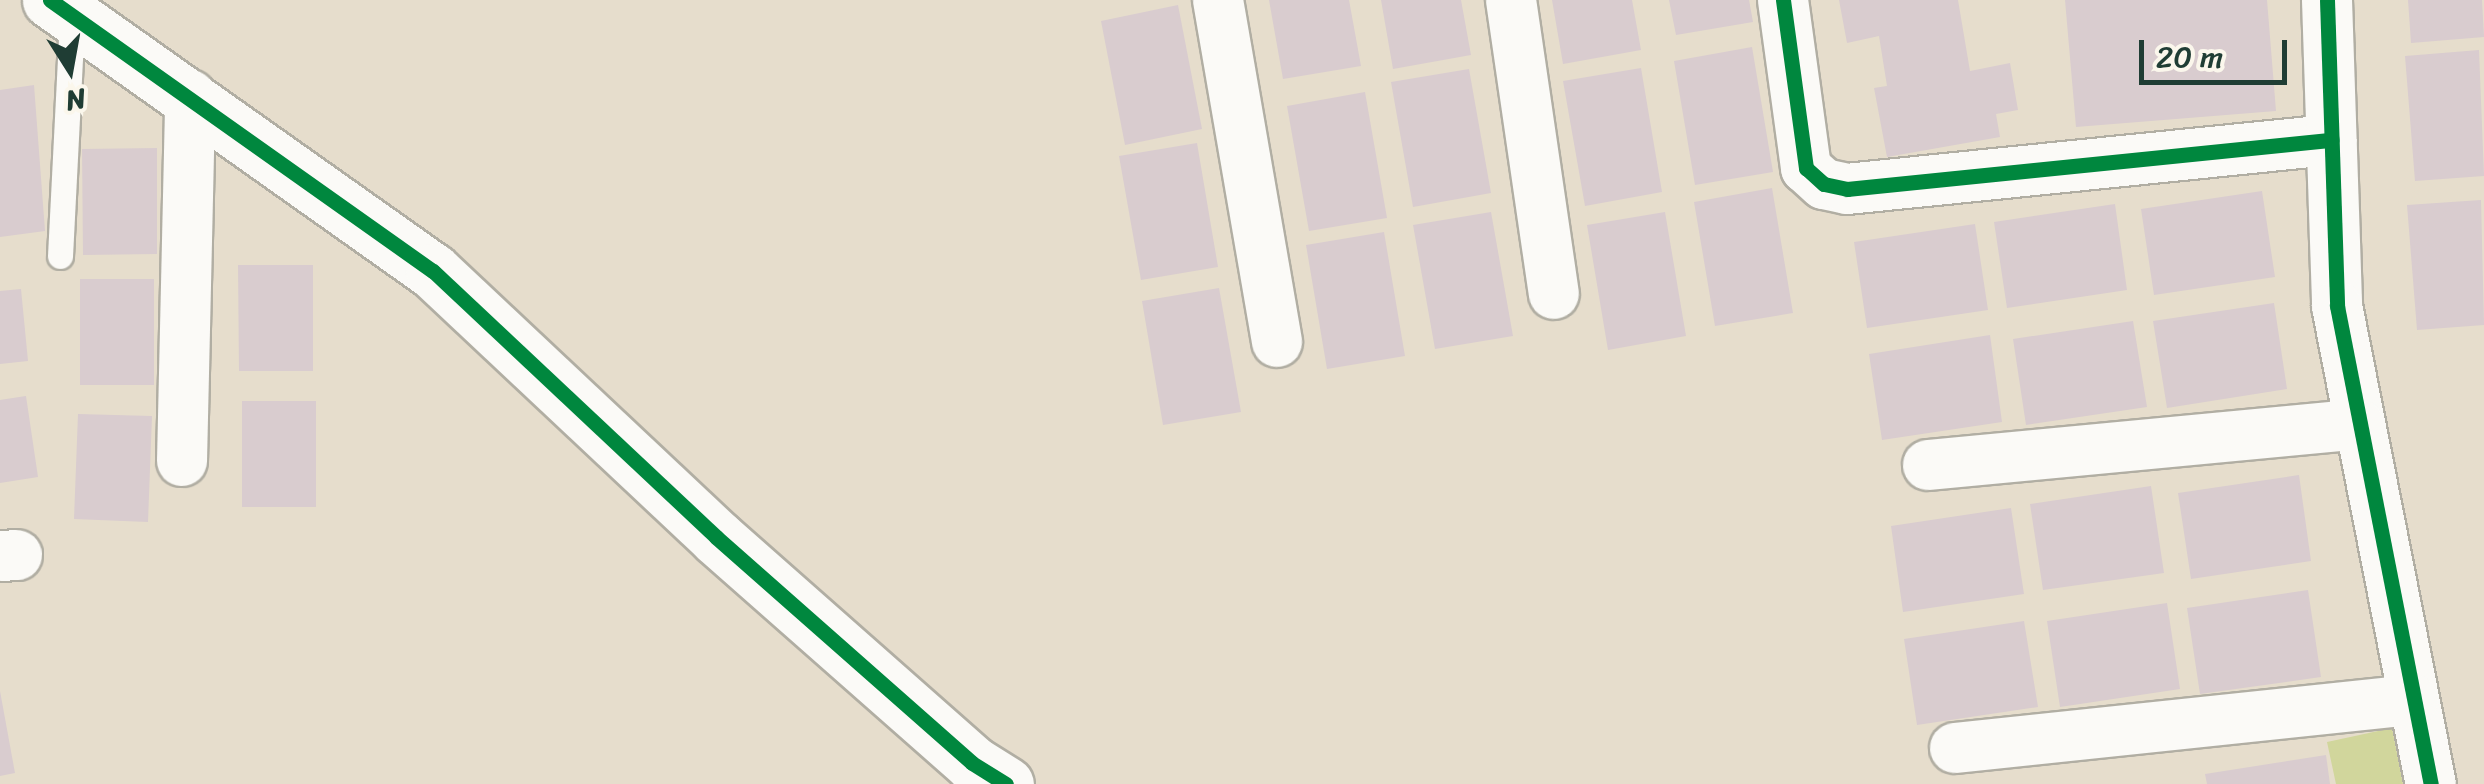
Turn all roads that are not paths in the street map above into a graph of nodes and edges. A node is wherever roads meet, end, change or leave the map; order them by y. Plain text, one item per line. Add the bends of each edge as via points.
1 (1218, 0) edge
2 (1511, 0) edge
3 (1783, 0) edge
4 (2327, 0) edge
5 (61, 8) edge
6 (190, 95) junction
7 (2332, 140) junction
8 (60, 256) dead end
9 (1554, 294) dead end
10 (1277, 342) dead end
11 (2359, 424) junction
12 (182, 461) dead end
13 (1928, 465) dead end
14 (2413, 700) junction
15 (1954, 748) dead end
16 (1006, 784) edge
17 (2431, 784) edge

1 - 10 street
2 - 9 street
3 - 7 street via 1806,168 1824,184 1848,189
4 - 7 street
5 - 6 street
5 - 8 lane
6 - 12 street
6 - 16 street via 433,271 716,537 972,763
7 - 11 street via 2337,306
11 - 13 street
11 - 14 street
14 - 15 street
14 - 17 street

